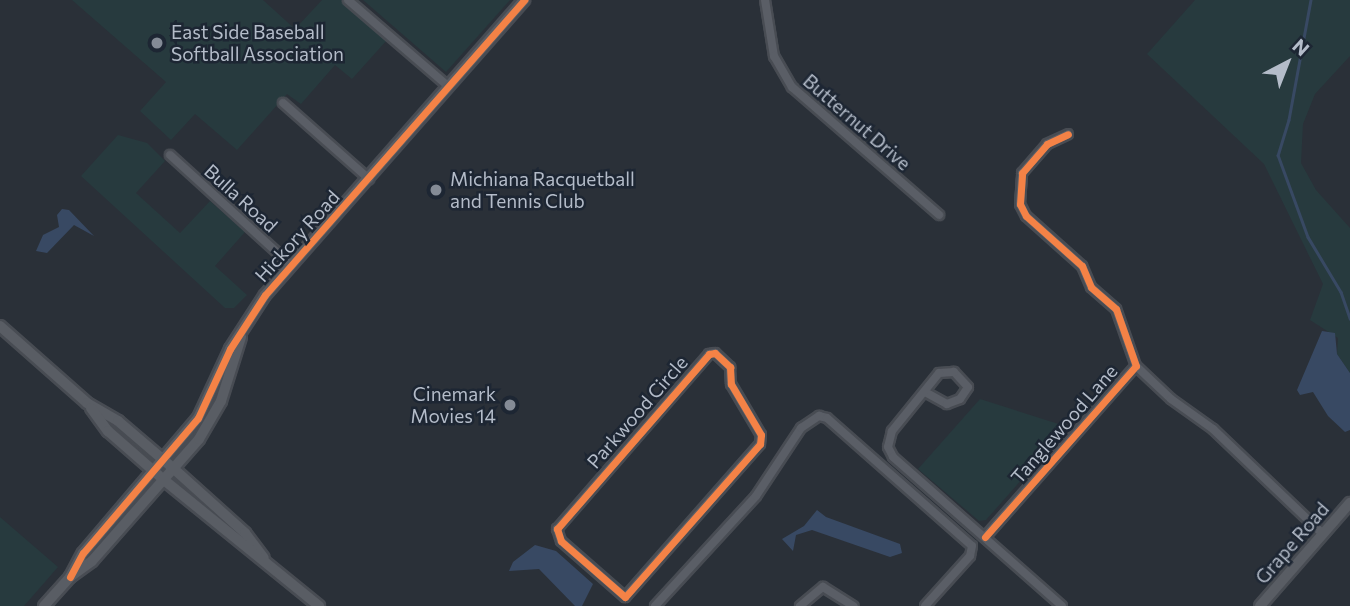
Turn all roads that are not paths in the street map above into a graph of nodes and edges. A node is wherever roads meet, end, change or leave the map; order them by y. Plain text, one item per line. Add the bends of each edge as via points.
1 (348, 0) edge
2 (524, 0) edge
3 (765, 0) edge
4 (448, 86) junction
5 (283, 103) dead end
6 (1068, 134) dead end
7 (170, 155) dead end
8 (369, 179) junction
9 (939, 215) dead end
10 (292, 265) junction
11 (0, 326) edge
12 (241, 334) junction
13 (1136, 366) junction
14 (925, 392) junction
15 (87, 403) junction
16 (164, 461) junction
17 (174, 469) junction
18 (154, 472) junction
19 (164, 480) junction
20 (1350, 503) edge
21 (1323, 534) junction
22 (985, 537) junction
23 (264, 558) junction
24 (70, 577) junction
25 (625, 597) junction
26 (44, 606) edge
27 (318, 606) edge
28 (617, 606) edge
29 (655, 606) edge
30 (800, 606) edge
31 (853, 606) edge
32 (925, 606) edge
33 (1062, 606) edge
34 (1260, 606) edge

1 - 4 street
2 - 4 street, Hickory Road
3 - 9 street, Butternut Drive via 774,56 792,87
4 - 8 street, Hickory Road
5 - 8 street
6 - 13 street, Tanglewood Lane via 1047,144 1022,173 1020,204 1026,216 1082,266 1091,287 1116,309
7 - 10 street, Bulla Road
8 - 10 street, Hickory Road
10 - 12 street, Hickory Road
11 - 15 street
12 - 16 street, Hickory Road via 205,408
12 - 17 street, Hickory Road via 239,354 215,414
13 - 21 street, Tanglewood Lane via 1171,400 1213,429
13 - 22 street, Tanglewood Lane
14 - 14 street via 945,370 966,380 968,387 960,399 947,404
14 - 22 street via 892,431 888,447 902,466
15 - 16 street via 118,421
15 - 18 street via 108,431
16 - 17 street
16 - 18 street, Hickory Road
17 - 19 street, Hickory Road
17 - 23 street via 244,533
18 - 19 street
18 - 24 street, Hickory Road via 83,553
19 - 23 street via 237,542
19 - 24 street, Hickory Road via 92,561
20 - 21 street, Grape Road
21 - 34 street, Grape Road
22 - 33 street
23 - 27 street
24 - 26 street, Hickory Road
25 - 25 street, Parkwood Circle via 760,444 761,435 731,384 730,367 715,353 709,354 557,529 561,541
25 - 28 street, Parkwood Circle
29 - 32 street via 756,496 801,428 819,416 827,418 972,546 970,556
30 - 31 street via 823,587

